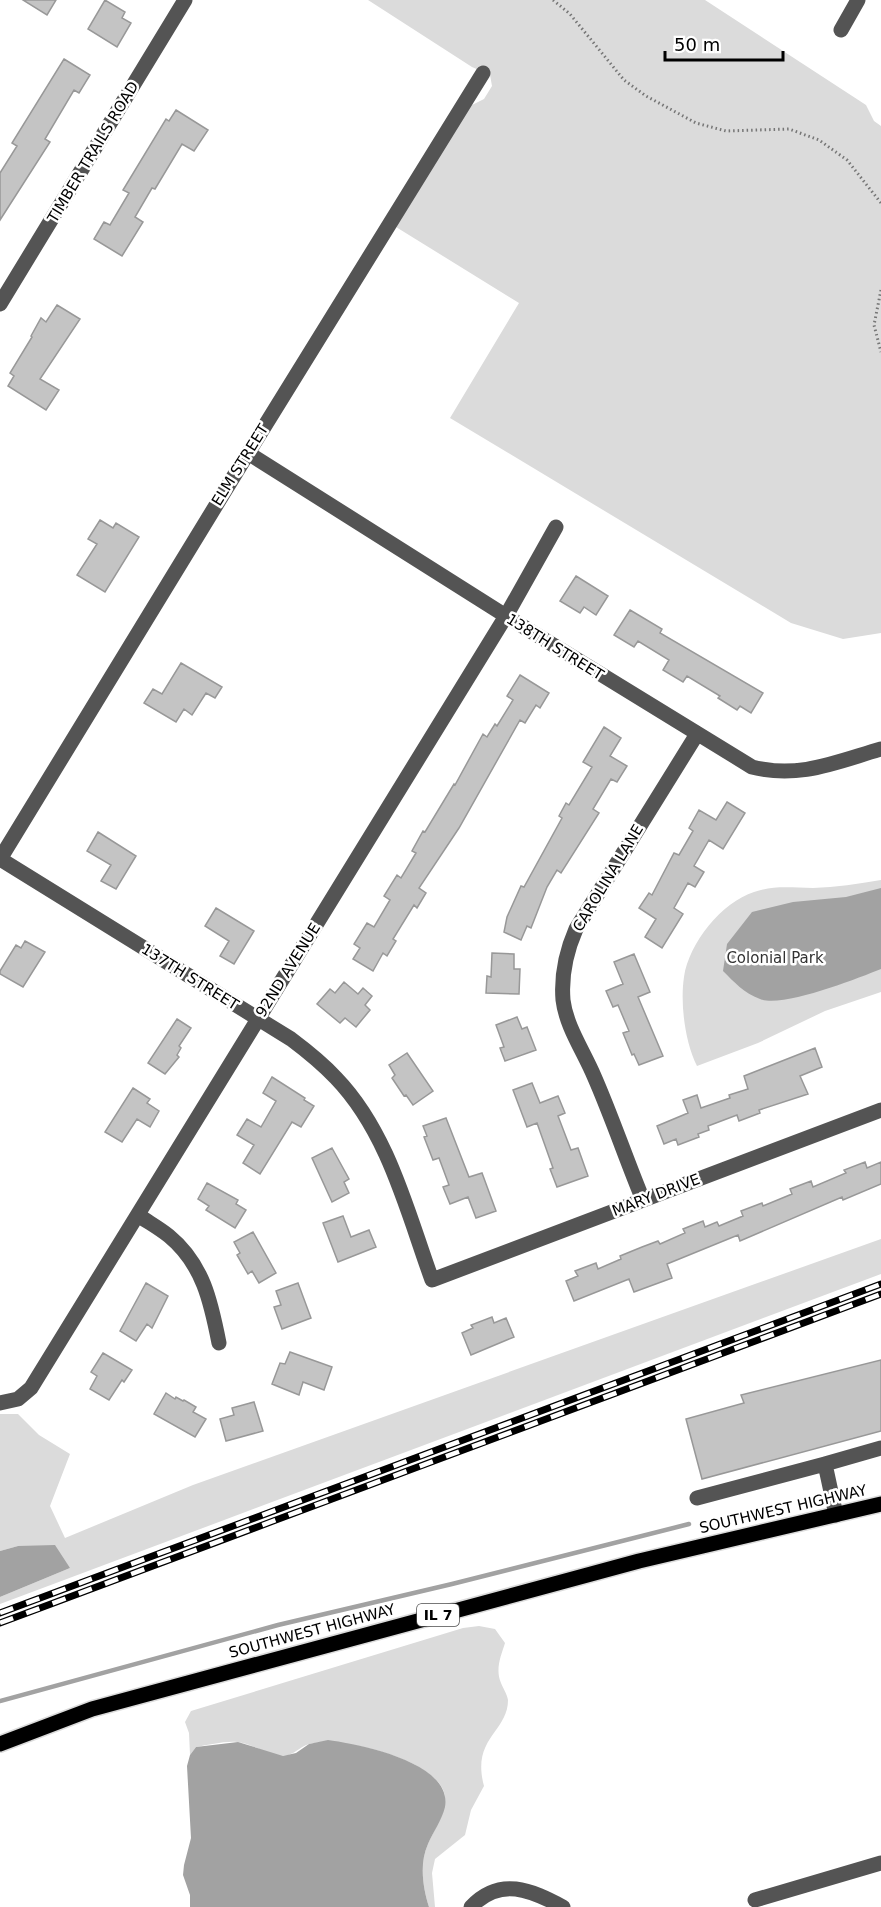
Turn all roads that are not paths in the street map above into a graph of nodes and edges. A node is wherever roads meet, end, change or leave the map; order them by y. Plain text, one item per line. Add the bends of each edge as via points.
1 (185, 0) edge
2 (858, 0) edge
3 (841, 30) dead end
4 (483, 73) dead end
5 (0, 304) edge
6 (248, 453) junction
7 (556, 527) dead end
8 (506, 616) junction
9 (697, 734) junction
10 (881, 749) edge
11 (0, 859) edge
12 (258, 1019) junction
13 (881, 1110) edge
14 (643, 1200) junction
15 (138, 1215) junction
16 (432, 1280) joint
17 (219, 1343) dead end
18 (4, 1403) edge
19 (881, 1448) edge
20 (825, 1464) junction
21 (697, 1498) dead end
22 (881, 1504) edge
23 (836, 1515) junction
24 (0, 1744) edge
25 (881, 1863) edge
26 (755, 1900) dead end
27 (471, 1907) edge
28 (563, 1907) edge

1 - 5 street, TIMBER TRAILS ROAD
2 - 3 street
4 - 6 street, ELM STREET
6 - 8 street, 138TH STREET
6 - 11 street, ELM STREET
7 - 8 street, 92ND AVENUE
8 - 9 street, 138TH STREET
8 - 12 street, 92ND AVENUE
9 - 10 street, 138TH STREET via 752,767 771,772 810,770
9 - 14 street, CAROLINA LANE via 576,929 563,976 568,1019
11 - 12 street, 137TH STREET
12 - 15 street, 92ND AVENUE
12 - 16 street, 137TH STREET via 315,1057 359,1107 387,1157
13 - 14 street, MARY DRIVE
14 - 16 street, MARY DRIVE
15 - 17 street via 169,1236 196,1266 206,1286
15 - 18 street, 92ND AVENUE via 31,1388 18,1399
19 - 20 street
20 - 21 street
20 - 23 street
22 - 23 main road, SOUTHWEST HIGHWAY / IL 7
23 - 24 main road, SOUTHWEST HIGHWAY / IL 7 via 627,1564 104,1706
25 - 26 street
27 - 28 street via 502,1888 522,1888

